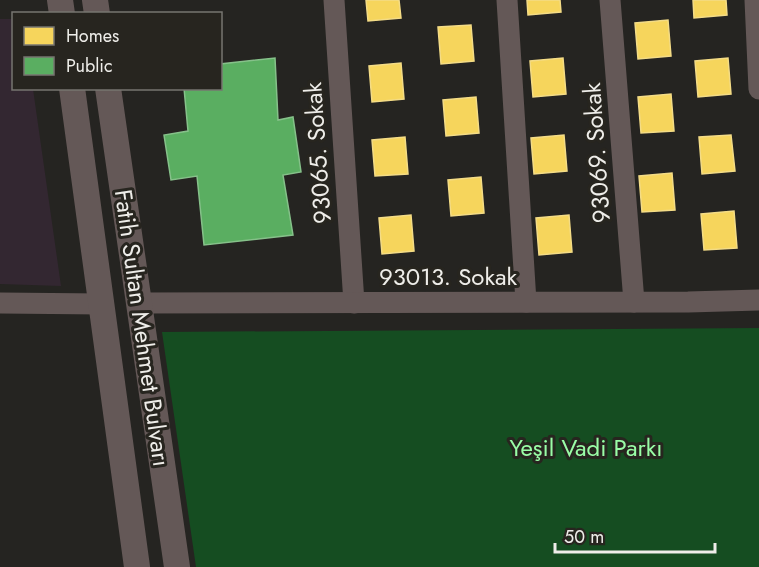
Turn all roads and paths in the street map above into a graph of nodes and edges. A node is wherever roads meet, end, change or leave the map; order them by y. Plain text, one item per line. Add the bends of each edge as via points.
1 (334, 0) edge
2 (507, 0) edge
3 (610, 0) edge
4 (754, 0) edge
5 (759, 89) edge
6 (72, 90) edge
7 (108, 90) edge
8 (759, 300) edge
9 (526, 302) junction
10 (634, 302) junction
11 (0, 303) edge
12 (138, 303) junction
13 (354, 303) junction
14 (102, 304) junction
15 (137, 567) edge
16 (177, 567) edge

1 - 13 street, 93065. Sokak
2 - 9 street
3 - 10 street, 93069. Sokak
4 - 5 street
6 - 14 street, Fatih Sultan Mehmet Bulvarı
7 - 12 street, Fatih Sultan Mehmet Bulvarı
8 - 10 street, 93013. Sokak
9 - 10 street, 93013. Sokak
9 - 13 street, 93013. Sokak
11 - 14 street
12 - 13 street, 93013. Sokak
12 - 16 street, Fatih Sultan Mehmet Bulvarı
14 - 15 street, Fatih Sultan Mehmet Bulvarı

